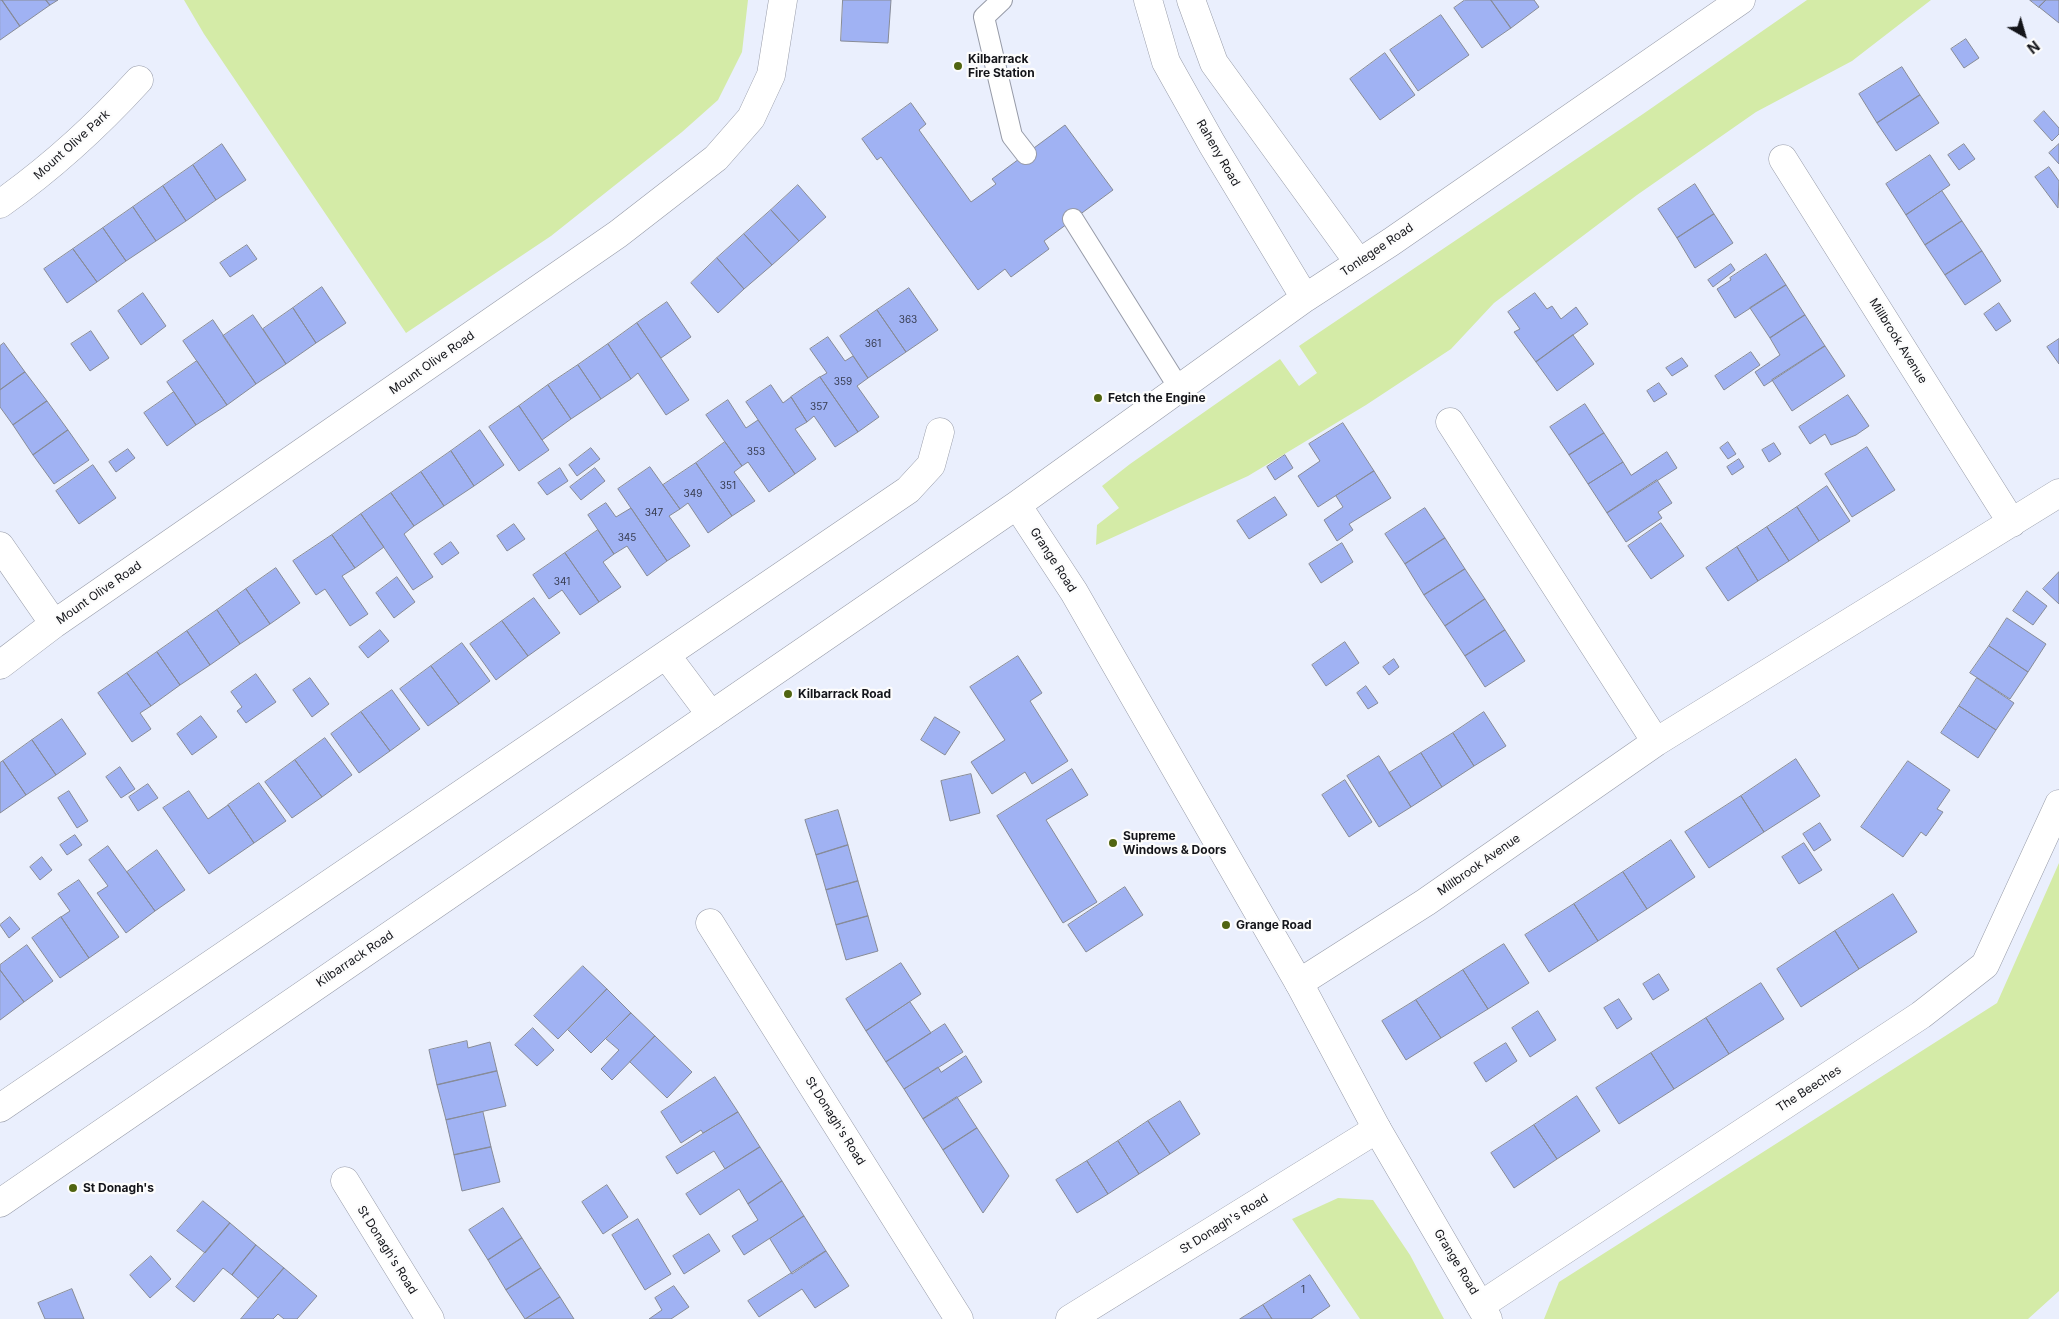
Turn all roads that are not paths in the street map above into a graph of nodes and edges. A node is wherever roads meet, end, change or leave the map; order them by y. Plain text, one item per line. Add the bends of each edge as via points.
1 (783, 0) edge
2 (1002, 0) edge
3 (1148, 0) edge
4 (1191, 0) edge
5 (1741, 0) edge
6 (139, 80) dead end
7 (1026, 154) dead end
8 (1783, 159) dead end
9 (0, 204) edge
10 (1073, 219) dead end
11 (1359, 263) junction
12 (1305, 298) junction
13 (1180, 388) junction
14 (1450, 422) dead end
15 (940, 432) dead end
16 (2059, 493) edge
17 (1017, 505) junction
18 (2012, 523) junction
19 (0, 546) edge
20 (54, 624) junction
21 (666, 655) junction
22 (0, 664) edge
23 (711, 715) junction
24 (1656, 742) junction
25 (2059, 804) edge
26 (710, 924) dead end
27 (1299, 984) junction
28 (0, 1108) edge
29 (1377, 1129) junction
30 (345, 1181) dead end
31 (0, 1202) edge
32 (1484, 1312) edge
33 (430, 1319) edge
34 (960, 1319) edge
35 (1070, 1319) edge

1 - 20 street, Mount Olive Road via 772,75 751,118 716,158 618,234
2 - 7 lane via 984,16 1012,136
3 - 12 street, Raheny Road via 1166,62
4 - 11 street via 1214,63
5 - 11 street, Tonlegee Road
6 - 9 street, Mount Olive Park via 103,120 28,185
8 - 18 street, Millbrook Avenue
10 - 13 lane
11 - 12 street, Tonlegee Road
12 - 13 street, Tonlegee Road
13 - 17 street, Tonlegee Road
14 - 24 street
15 - 21 street via 931,465 908,490
16 - 18 street, Millbrook Avenue
17 - 23 street, Kilbarrack Road
17 - 27 street, Grange Road via 1074,592
18 - 24 street, Millbrook Avenue
19 - 20 street
20 - 22 street, Mount Olive Road
21 - 23 street
21 - 28 street
23 - 31 street, Kilbarrack Road
24 - 27 street, Millbrook Avenue via 1426,902
25 - 32 street, The Beeches via 1985,965 1921,1015
26 - 34 street, St Donagh's Road
27 - 29 street, Grange Road
29 - 32 street, Grange Road
29 - 35 street, St Donagh's Road
30 - 33 street, St Donagh's Road

